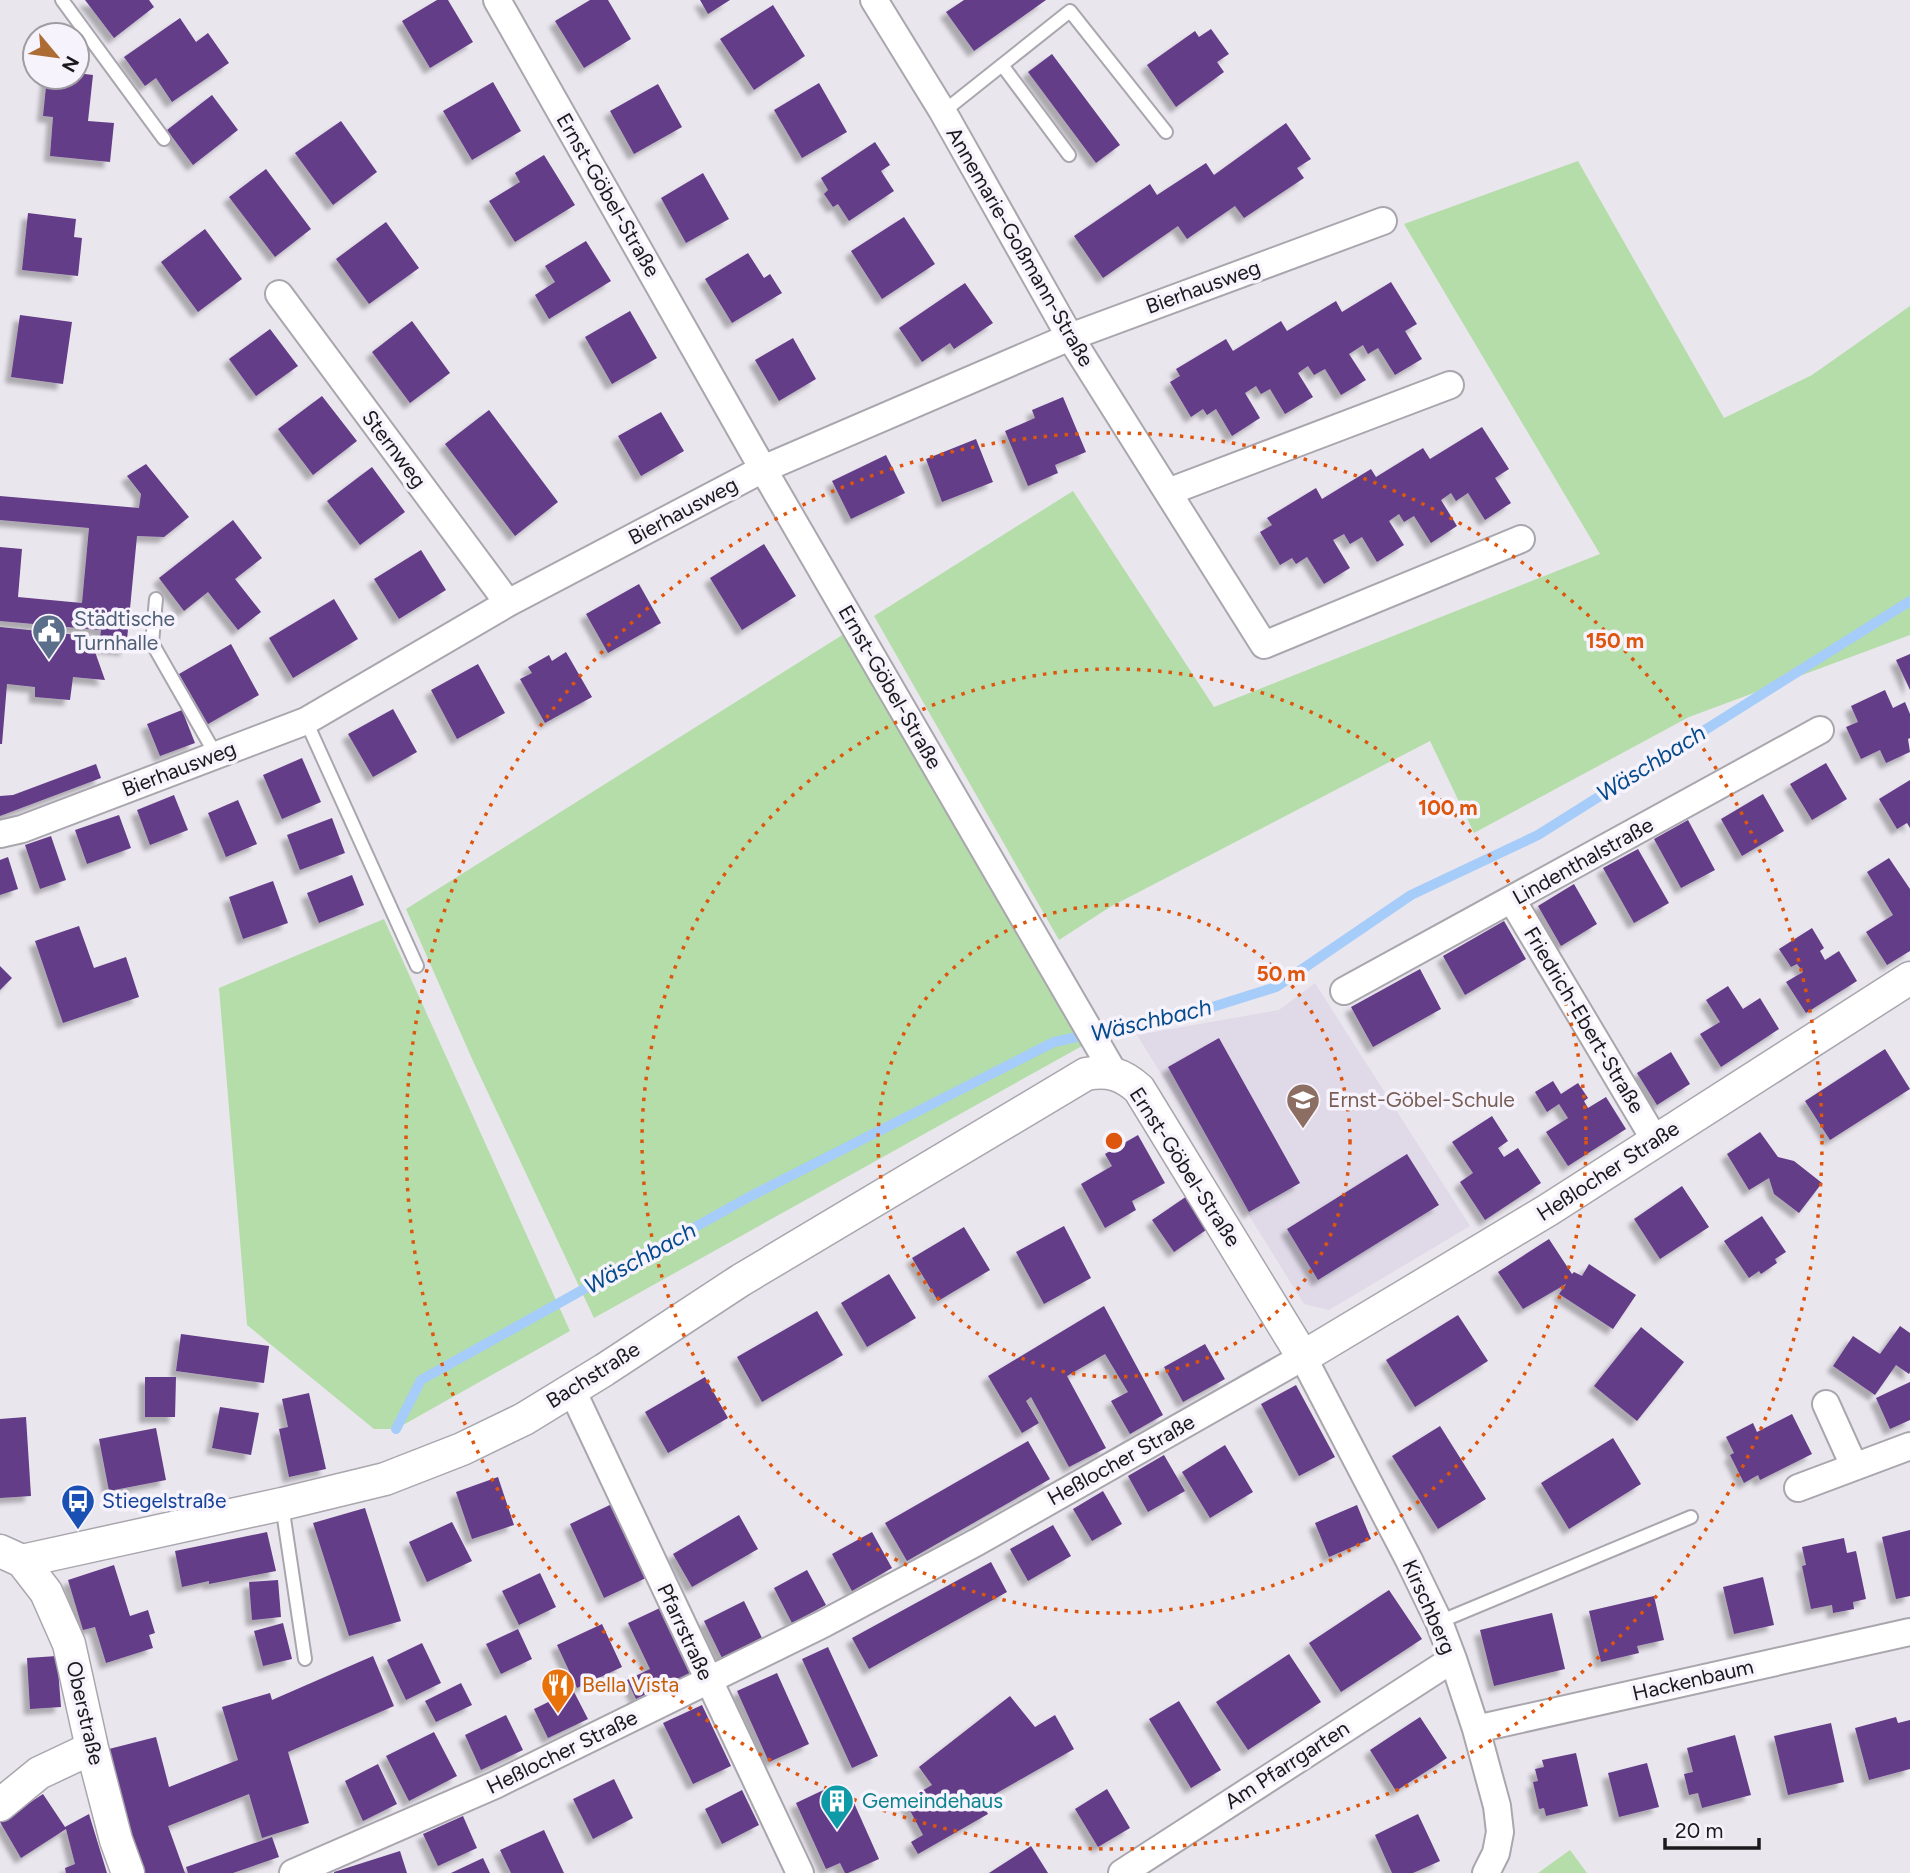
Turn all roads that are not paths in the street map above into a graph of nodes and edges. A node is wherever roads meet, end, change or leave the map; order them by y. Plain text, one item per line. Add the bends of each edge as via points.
1 (62, 0) edge
2 (497, 0) edge
3 (874, 0) edge
4 (1002, 65) junction
5 (943, 112) junction
6 (1166, 132) dead end
7 (164, 139) dead end
8 (1069, 155) dead end
9 (1383, 221) dead end
10 (279, 294) dead end
11 (1070, 337) junction
12 (1450, 385) dead end
13 (763, 469) junction
14 (1168, 492) junction
15 (1521, 539) dead end
16 (156, 599) dead end
17 (508, 603) junction
18 (306, 720) junction
19 (1821, 730) dead end
20 (216, 755) junction
21 (0, 834) edge
22 (1512, 900) junction
23 (417, 966) dead end
24 (1910, 978) edge
25 (1344, 991) dead end
26 (1110, 1064) junction
27 (1655, 1140) junction
28 (1303, 1357) junction
29 (572, 1390) junction
30 (1826, 1404) dead end
31 (1910, 1446) edge
32 (1854, 1466) junction
33 (1798, 1488) dead end
34 (282, 1504) junction
35 (1690, 1517) dead end
36 (11, 1556) edge
37 (1439, 1622) junction
38 (1910, 1632) edge
39 (306, 1659) dead end
40 (1453, 1659) junction
41 (708, 1681) junction
42 (1476, 1729) junction
43 (92, 1748) junction
44 (0, 1805) edge
45 (128, 1873) edge
46 (293, 1873) edge
47 (800, 1873) edge
48 (1122, 1873) edge
49 (1486, 1873) edge

1 - 7 lane
2 - 13 street, Ernst-Göbel-Straße
3 - 5 street, Annemarie-Goßmann-Straße
4 - 5 lane
4 - 6 lane via 1070,11
4 - 8 lane
5 - 11 street, Annemarie-Goßmann-Straße
9 - 11 street, Bierhausweg
10 - 17 street, Sternweg
11 - 13 street, Bierhausweg
11 - 14 street, Annemarie-Goßmann-Straße
12 - 14 street
13 - 17 street, Bierhausweg
13 - 26 street, Ernst-Göbel-Straße
14 - 15 street, Annemarie-Goßmann-Straße via 1264,645
16 - 20 lane via 152,643
17 - 18 street, Bierhausweg
18 - 20 street, Bierhausweg
18 - 23 lane
19 - 22 street, Lindenthalstraße
20 - 21 street, Bierhausweg
22 - 25 street, Lindenthalstraße
22 - 27 street, Friedrich-Ebert-Straße
24 - 27 street, Heßlocher Straße
26 - 28 street, Ernst-Göbel-Straße via 1139,1089
26 - 29 street, Bachstraße via 741,1280
27 - 28 street, Heßlocher Straße
28 - 37 street, Kirschberg
28 - 41 street, Heßlocher Straße via 976,1542
29 - 34 street, Bachstraße via 462,1449 385,1479
29 - 41 street, Pfarrstraße
30 - 32 street
31 - 32 street
32 - 33 street
34 - 36 street, Bachstraße
34 - 39 lane
35 - 37 lane
36 - 43 street, Oberstraße via 46,1592 69,1644
37 - 40 street, Kirschberg
38 - 42 street, Hackenbaum
40 - 42 street, Kirschberg
40 - 48 street, Am Pfarrgarten
41 - 46 street, Heßlocher Straße via 495,1785
41 - 47 street, Pfarrstraße
42 - 49 street, Kirschberg via 1500,1832
43 - 44 street via 39,1773
43 - 45 street, Oberstraße

